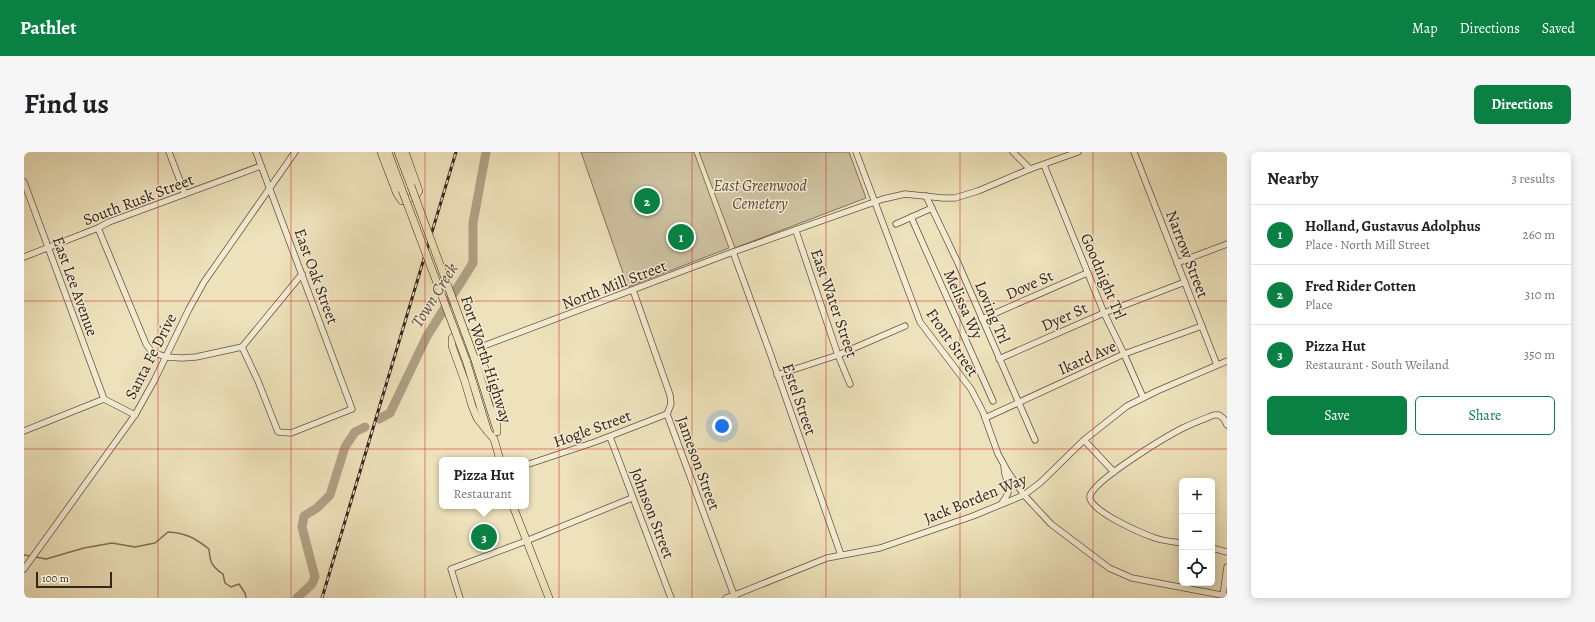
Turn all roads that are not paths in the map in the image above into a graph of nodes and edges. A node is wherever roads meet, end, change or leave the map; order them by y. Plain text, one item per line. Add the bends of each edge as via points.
1 (169, 152) edge
2 (256, 152) edge
3 (295, 152) edge
4 (381, 152) edge
5 (388, 152) edge
6 (398, 152) edge
7 (405, 152) edge
8 (856, 152) edge
9 (1013, 152) edge
10 (1078, 152) edge
11 (1134, 152) edge
12 (1044, 165) junction
13 (261, 166) junction
14 (1030, 169) junction
15 (24, 182) edge
16 (270, 188) junction
17 (185, 194) junction
18 (926, 196) junction
19 (875, 202) junction
20 (932, 208) junction
21 (911, 217) junction
22 (896, 224) dead end
23 (98, 228) junction
24 (796, 231) junction
25 (1227, 244) edge
26 (47, 248) junction
27 (733, 252) junction
28 (24, 257) edge
29 (1177, 263) junction
30 (1088, 273) junction
31 (302, 274) junction
32 (1185, 282) junction
33 (633, 290) junction
34 (1104, 313) junction
35 (982, 319) junction
36 (906, 326) dead end
37 (1202, 326) junction
38 (242, 347) junction
39 (478, 348) junction
40 (1124, 354) junction
41 (838, 355) junction
42 (166, 357) junction
43 (999, 359) junction
44 (1227, 361) edge
45 (1217, 365) junction
46 (777, 375) junction
47 (850, 384) dead end
48 (1142, 397) junction
49 (104, 399) junction
50 (993, 401) dead end
51 (1018, 403) junction
52 (667, 414) junction
53 (135, 415) junction
54 (985, 418) junction
55 (1227, 425) edge
56 (24, 431) edge
57 (488, 432) junction
58 (495, 435) junction
59 (610, 436) junction
60 (1034, 440) dead end
61 (1084, 440) junction
62 (499, 457) edge
63 (529, 464) edge
64 (1004, 464) junction
65 (1114, 472) junction
66 (1024, 495) junction
67 (632, 498) junction
68 (1001, 504) junction
69 (514, 509) edge
70 (526, 541) junction
71 (1179, 543) edge
72 (1215, 549) edge
73 (1227, 552) edge
74 (841, 555) junction
75 (25, 567) edge
76 (1227, 567) edge
77 (735, 596) edge
78 (1225, 596) edge
79 (460, 598) edge
80 (549, 598) edge
81 (671, 598) edge
82 (726, 598) edge

1 - 17 street
2 - 13 street, East Oak Street
3 - 16 street, Santa Fe Drive
4 - 7 main road via 397,194 402,200 415,197 419,191
5 - 57 main road, Fort Worth Highway, bridge via 466,360
6 - 58 main road, Fort Worth Highway, bridge via 474,357
8 - 19 street, Front Street
9 - 14 street
10 - 12 street, North Mill Street
11 - 29 street, Narrow Street
12 - 14 street, North Mill Street
12 - 30 street, Goodnight Trl
13 - 16 street, East Oak Street
13 - 17 street, South Rusk Street
14 - 18 street, North Mill Street via 955,198
15 - 26 street, East Lee Avenue
16 - 31 street, East Oak Street
16 - 42 street, Santa Fe Drive via 204,282 188,309
17 - 23 street, South Rusk Street
18 - 19 street, North Mill Street via 905,194
18 - 20 street, Loving Trl
19 - 24 street, North Mill Street
19 - 54 street, Front Street via 920,322 970,389
20 - 21 street
20 - 35 street, Loving Trl
21 - 22 street
21 - 50 street, Melissa Wy
23 - 26 street, South Rusk Street
23 - 42 street via 146,344 152,352
24 - 27 street, North Mill Street
24 - 41 street, East Water Street
25 - 29 street
26 - 28 street, South Rusk Street
26 - 49 street, East Lee Avenue
27 - 33 street, North Mill Street
27 - 46 street, Estel Street
29 - 32 street, Narrow Street
30 - 34 street, Goodnight Trl
30 - 35 street, Dove St
31 - 38 street
31 - 38 street, East Oak Street via 352,409 291,433 278,432
32 - 34 street, Dyer St
32 - 37 street, Narrow Street
33 - 39 street, North Mill Street
33 - 52 street, Jameson Street via 670,395 671,404
34 - 40 street, Goodnight Trl
34 - 43 street, Dyer St
35 - 43 street, Loving Trl
36 - 41 street
37 - 40 street, Ikard Ave
37 - 45 street, Narrow Street
38 - 42 street via 196,357
39 - 57 main road via 474,337 469,333 452,338 452,346 472,406 477,418
39 - 58 main road via 497,404
40 - 48 street, Goodnight Trl
40 - 51 street, Ikard Ave
41 - 46 street
41 - 47 street, East Water Street
42 - 53 street, Santa Fe Drive
43 - 51 street, Loving Trl
44 - 45 street, Jack Borden Way
45 - 48 street, Jack Borden Way
46 - 74 street, Estel Street
48 - 61 street, Jack Borden Way via 1113,416
49 - 53 street
49 - 56 street
51 - 54 street, Ikard Ave
51 - 60 street, Loving Trl
52 - 59 street, Hogle Street
52 - 77 street, Jameson Street
53 - 75 street, Santa Fe Drive
54 - 64 street, Front Street
55 - 65 street via 1219,415 1214,415 1184,427
57 - 58 main road, Fort Worth Highway
58 - 62 main road, Fort Worth Highway
59 - 63 street, Hogle Street
59 - 67 street, Johnson Street
61 - 65 street
61 - 66 street, Jack Borden Way via 1042,482
64 - 66 street, Front Street
64 - 68 street via 1009,489
65 - 71 street via 1090,496 1094,506 1121,524 1146,535
66 - 68 street, Jack Borden Way
66 - 78 street, Front Street via 1051,524 1109,568 1132,578
67 - 70 street
67 - 81 street, Johnson Street
68 - 74 street, Jack Borden Way via 880,548
69 - 70 main road
70 - 79 street via 451,569
70 - 80 main road
72 - 73 street
74 - 77 street, Jack Borden Way via 814,563
76 - 78 street
77 - 82 street, Jack Borden Way

